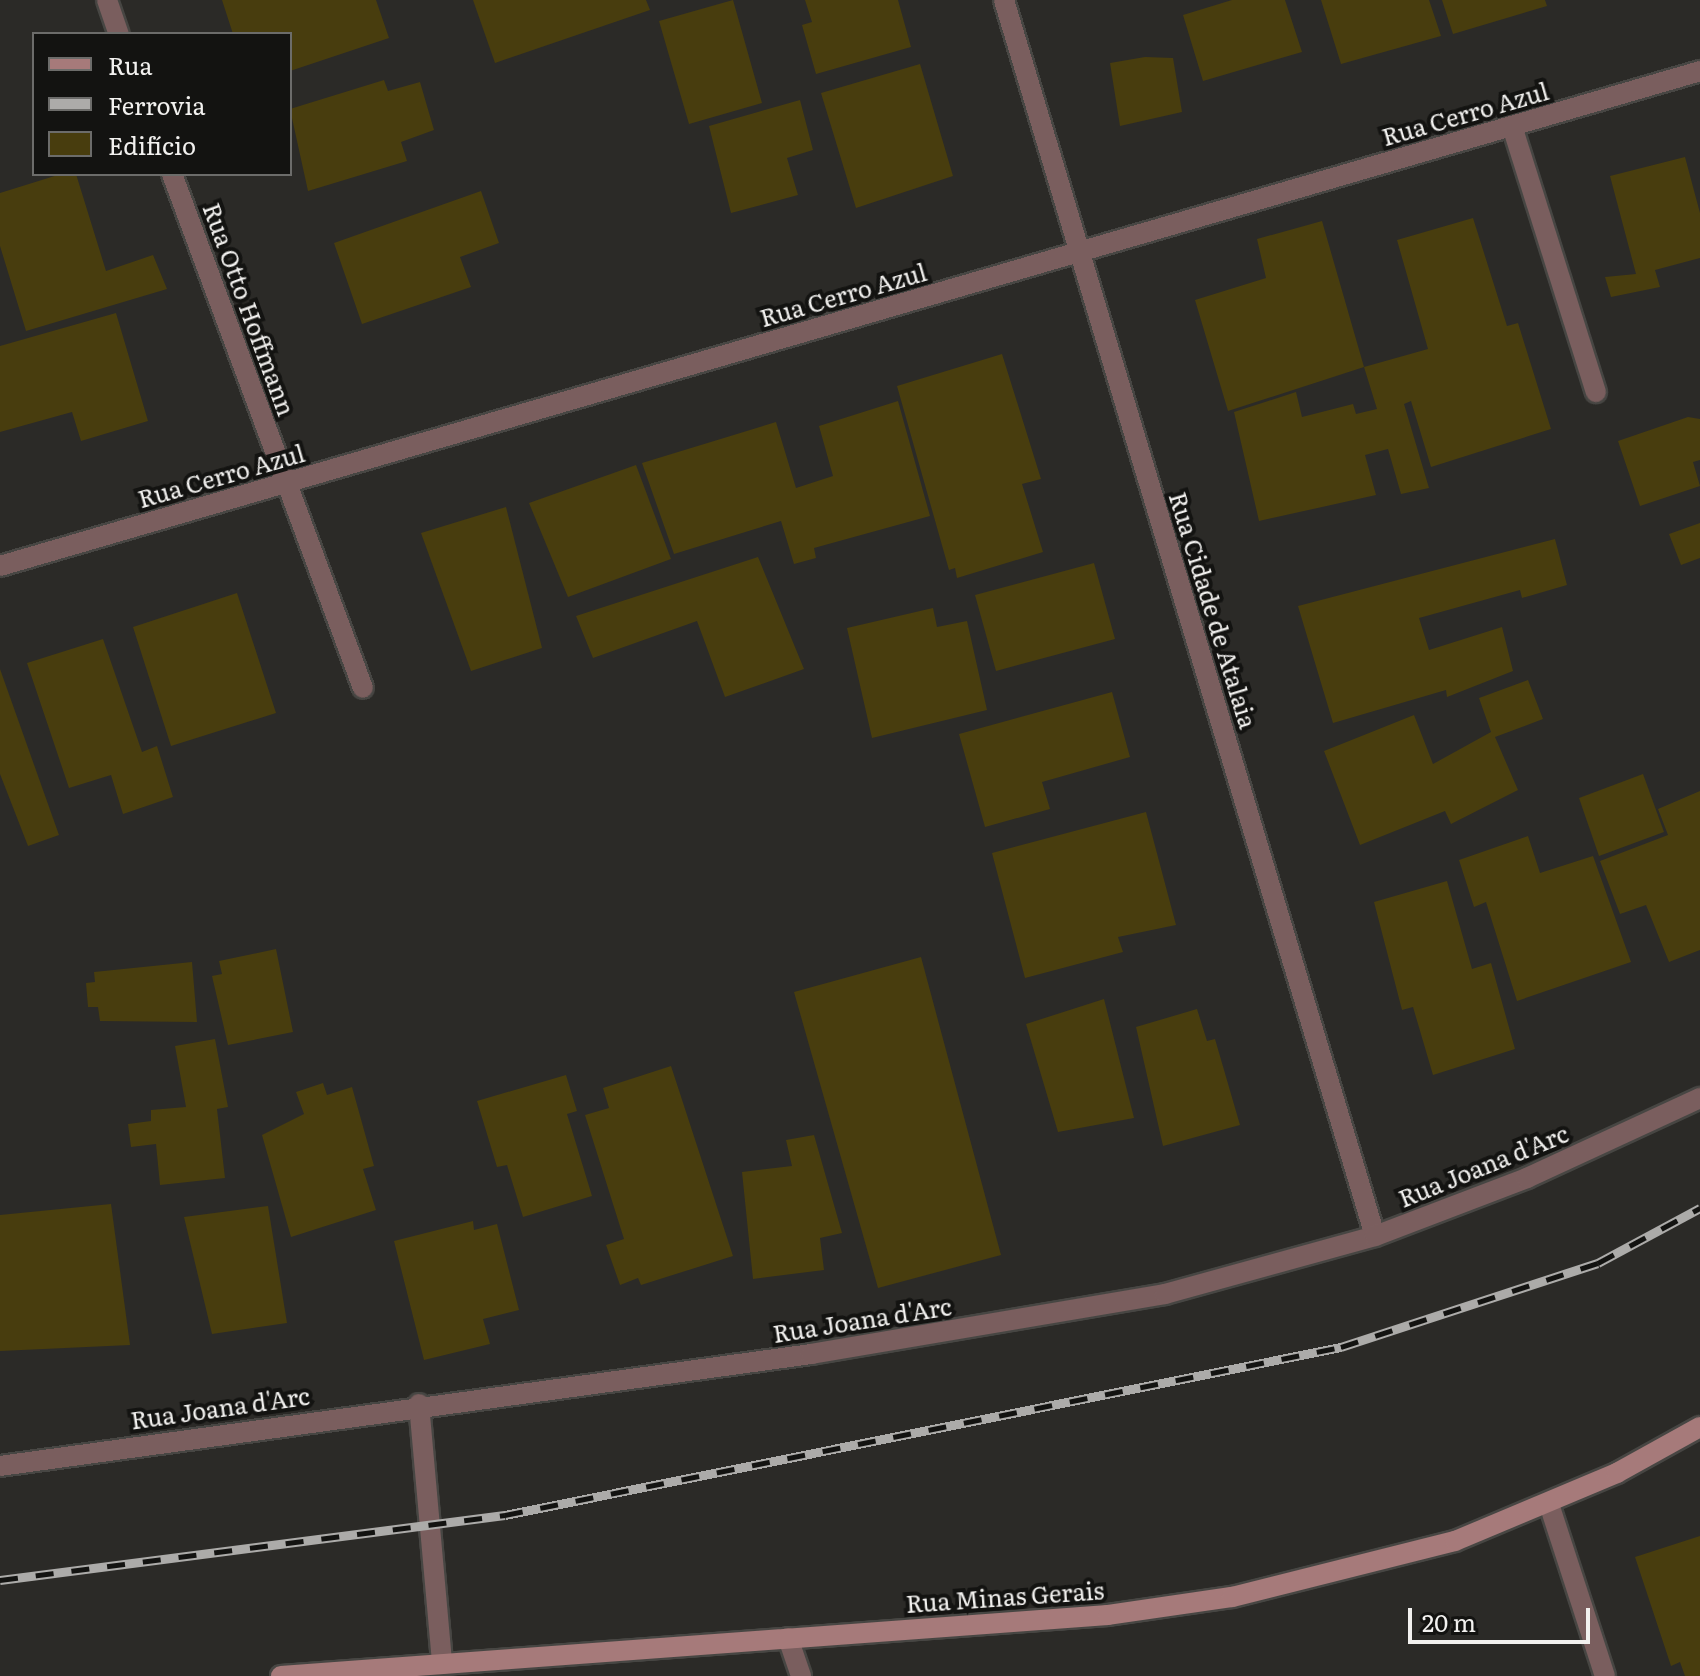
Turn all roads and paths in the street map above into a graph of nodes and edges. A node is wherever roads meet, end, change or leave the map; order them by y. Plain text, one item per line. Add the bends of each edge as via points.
1 (107, 0) edge
2 (1004, 0) edge
3 (118, 32) edge
4 (1700, 71) edge
5 (1512, 126) junction
6 (173, 176) edge
7 (1080, 252) junction
8 (1596, 392) dead end
9 (287, 482) junction
10 (0, 566) edge
11 (363, 688) dead end
12 (1700, 1098) edge
13 (1375, 1236) junction
14 (419, 1404) junction
15 (1700, 1427) edge
16 (0, 1466) edge
17 (1549, 1504) junction
18 (788, 1638) junction
19 (442, 1664) junction
20 (281, 1676) edge
21 (801, 1676) edge
22 (1605, 1676) edge

1 - 3 street
2 - 7 street, Rua Cidade de Atalaia
4 - 5 street, Rua Cerro Azul
5 - 7 street, Rua Cerro Azul
5 - 8 street
6 - 9 street, Rua Otto Hoffmann
7 - 9 street, Rua Cerro Azul
7 - 13 street, Rua Cidade de Atalaia
9 - 10 street, Rua Cerro Azul
9 - 11 street, Rua Otto Hoffmann
12 - 13 street, Rua Joana d'Arc via 1527,1178
13 - 14 street, Rua Joana d'Arc via 1241,1277 1081,1311
14 - 16 street, Rua Joana d'Arc
14 - 19 street
15 - 17 main road, Rua Minas Gerais
17 - 18 main road, Rua Minas Gerais via 1344,1574 1232,1597 1108,1615
17 - 22 street
18 - 19 main road, Rua Minas Gerais
18 - 21 street
19 - 20 main road, Rua Minas Gerais

